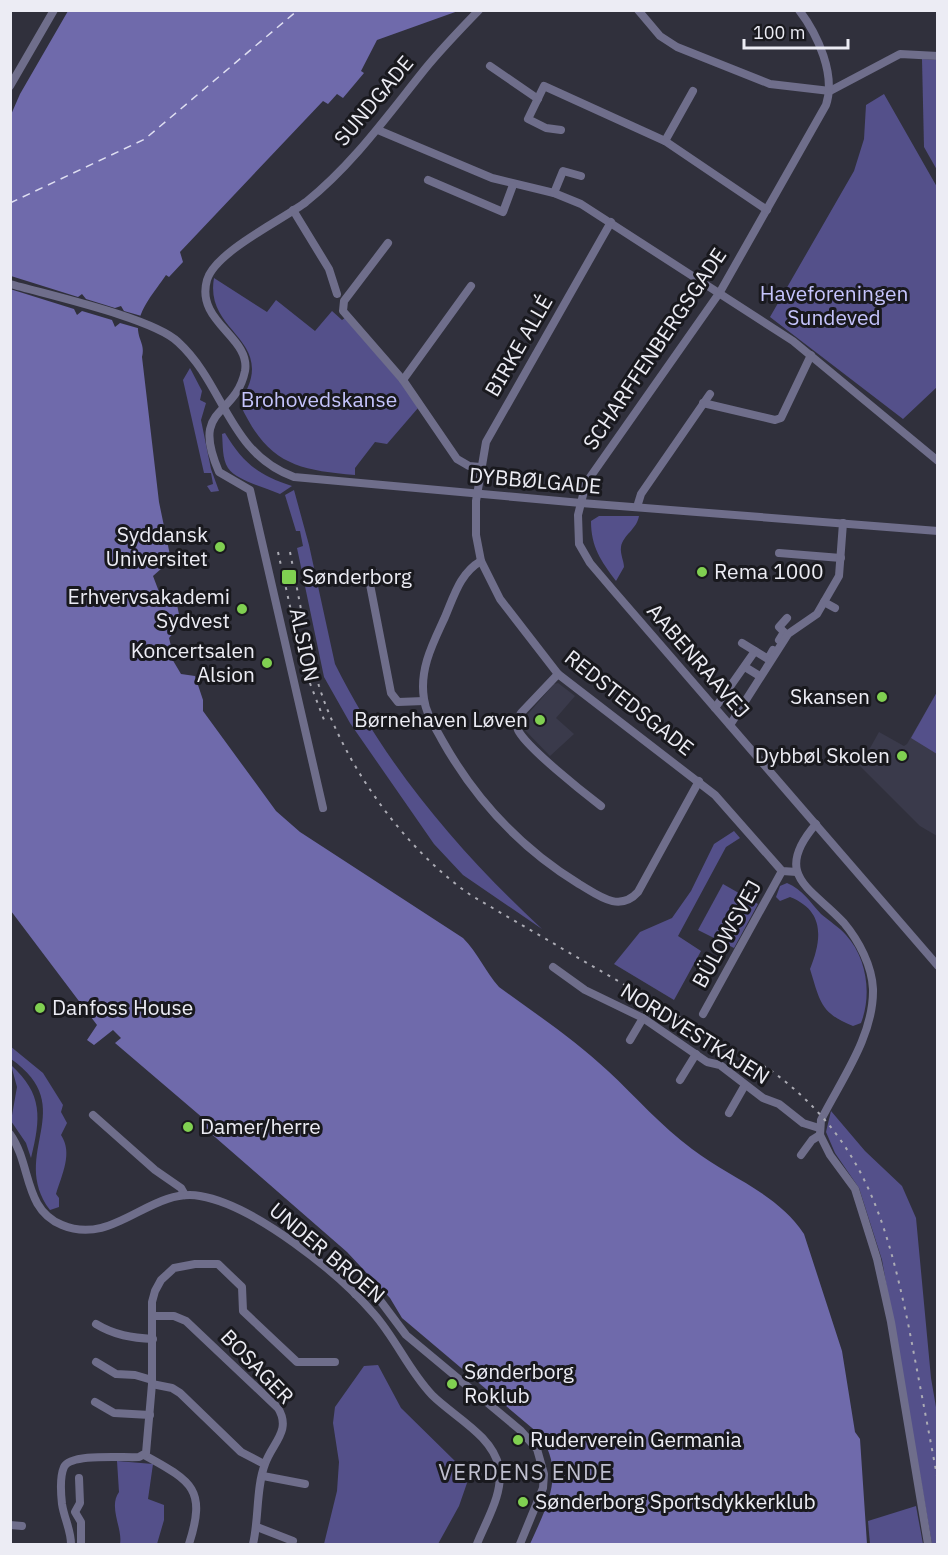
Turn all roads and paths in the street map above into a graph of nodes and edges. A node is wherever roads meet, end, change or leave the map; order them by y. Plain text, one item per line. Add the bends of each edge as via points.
1 (54, 10) edge
2 (479, 10) edge
3 (638, 10) edge
4 (799, 10) edge
5 (938, 56) edge
6 (490, 66) dead end
7 (10, 86) edge
8 (693, 91) dead end
9 (830, 91) junction
10 (538, 99) junction
11 (378, 130) junction
12 (561, 130) dead end
13 (665, 141) junction
14 (581, 176) dead end
15 (428, 180) dead end
16 (513, 185) junction
17 (554, 193) junction
18 (294, 210) junction
19 (767, 210) junction
20 (611, 222) junction
21 (387, 243) dead end
22 (10, 284) edge
23 (471, 286) dead end
24 (720, 292) junction
25 (337, 294) dead end
26 (811, 356) junction
27 (403, 380) junction
28 (710, 393) dead end
29 (703, 403) junction
30 (223, 407) junction
31 (938, 461) edge
32 (480, 467) junction
33 (477, 494) junction
34 (581, 503) junction
35 (637, 507) junction
36 (843, 523) junction
37 (938, 531) edge
38 (779, 553) dead end
39 (841, 558) junction
40 (481, 561) junction
41 (374, 573) dead end
42 (824, 602) junction
43 (836, 608) dead end
44 (787, 618) dead end
45 (742, 643) dead end
46 (755, 651) junction
47 (745, 667) junction
48 (558, 674) junction
49 (758, 675) dead end
50 (424, 701) junction
51 (715, 708) junction
52 (730, 725) junction
53 (699, 781) junction
54 (601, 806) dead end
55 (323, 808) dead end
56 (816, 824) junction
57 (782, 871) junction
58 (797, 872) junction
59 (938, 966) edge
60 (553, 967) dead end
61 (703, 1014) dead end
62 (643, 1018) junction
63 (630, 1040) dead end
64 (696, 1054) junction
65 (680, 1080) dead end
66 (745, 1085) junction
67 (729, 1113) dead end
68 (93, 1114) dead end
69 (820, 1132) junction
70 (10, 1134) edge
71 (801, 1155) dead end
72 (185, 1195) junction
73 (355, 1294) junction
74 (152, 1316) junction
75 (96, 1324) dead end
76 (153, 1339) junction
77 (96, 1362) dead end
78 (335, 1362) dead end
79 (152, 1382) junction
80 (95, 1402) dead end
81 (150, 1415) junction
82 (144, 1455) junction
83 (264, 1464) junction
84 (263, 1476) junction
85 (79, 1478) dead end
86 (305, 1485) dead end
87 (75, 1512) junction
88 (64, 1513) junction
89 (10, 1524) edge
90 (22, 1526) dead end
91 (257, 1527) junction
92 (293, 1541) dead end
93 (71, 1545) edge
94 (81, 1545) edge
95 (189, 1545) edge
96 (253, 1545) edge
97 (477, 1545) edge
98 (520, 1545) edge
99 (928, 1545) edge

1 - 7 street
2 - 11 street, SUNDGADE via 439,52
3 - 9 street via 660,36 695,54 770,84
4 - 9 street via 816,38
5 - 9 street via 900,54
6 - 10 street
8 - 13 street
9 - 19 street, SCHARFFENBERGSGADE via 826,105
10 - 12 street via 528,119
10 - 13 street via 544,86
11 - 16 street
11 - 18 street, SUNDGADE
13 - 19 street
14 - 17 street via 563,171
15 - 16 street via 503,212
16 - 17 street
17 - 20 street
18 - 25 street via 328,269
18 - 30 street, SUNDGADE via 210,272 207,303 246,364 241,383
19 - 24 street, SCHARFFENBERGSGADE
20 - 24 street
20 - 32 street, BIRKE ALLÉ via 492,429
21 - 27 street via 342,306
22 - 30 street, DYBBØLGADE via 157,328 190,354
23 - 27 street
24 - 26 street
24 - 34 street, SCHARFFENBERGSGADE via 591,475
26 - 29 street via 781,418 775,420
26 - 31 street
27 - 32 street via 457,459
28 - 29 street
29 - 35 street via 641,494
30 - 33 street, DYBBØLGADE via 250,449 288,475 313,481
30 - 55 street, ALSION via 208,428 217,468 223,476 250,490
32 - 33 street, BIRKE ALLÉ
33 - 34 street, DYBBØLGADE
33 - 40 street, REDSTEDSGADE via 476,535
34 - 35 street, DYBBØLGADE
34 - 51 street, AABENRAAVEJ via 577,526 584,553
35 - 36 street, DYBBØLGADE
36 - 37 street, DYBBØLGADE
36 - 39 street
38 - 39 street
39 - 42 street via 839,576
40 - 48 street, REDSTEDSGADE via 500,599
40 - 50 street via 465,572 429,651
41 - 50 street via 368,573 391,693 398,702
42 - 43 street
42 - 52 street via 817,614 788,634
44 - 46 street via 779,627 784,632 768,659
45 - 46 street
46 - 47 street
47 - 49 street
47 - 51 street
48 - 53 street, REDSTEDSGADE
48 - 54 street via 521,713 518,729 550,763
50 - 53 street via 450,755 507,827 566,876 611,902 627,901 639,892
51 - 52 street, AABENRAAVEJ
52 - 56 street, AABENRAAVEJ
53 - 57 street, REDSTEDSGADE
56 - 58 street via 803,838
56 - 59 street, AABENRAAVEJ
57 - 58 street
57 - 61 street, BÜLOWSVEJ
58 - 69 street via 812,896 843,922 858,941 873,987 872,1012 865,1034
60 - 62 street, NORDVESTKAJEN via 585,990
62 - 63 street
62 - 64 street, NORDVESTKAJEN
64 - 65 street
64 - 66 street, NORDVESTKAJEN via 720,1065
66 - 67 street
66 - 69 street, NORDVESTKAJEN
68 - 72 street
69 - 71 street
69 - 99 street via 830,1155 855,1189 877,1259
70 - 72 street, UNDER BROEN via 23,1156 35,1200 50,1218 62,1225 101,1228
72 - 73 street, UNDER BROEN via 221,1201 256,1216
73 - 97 street, UNDER BROEN via 384,1326 432,1395 487,1443 495,1456 500,1483
73 - 98 street via 373,1291 406,1335 520,1430 537,1449 544,1474 543,1488
74 - 76 street
74 - 78 street via 155,1291 174,1268 218,1264 242,1287 243,1311 297,1362
74 - 83 street, BOSAGER via 174,1316 186,1321 278,1408 284,1426
75 - 76 street via 117,1336
76 - 79 street
77 - 79 street via 116,1374 135,1375
79 - 81 street
79 - 83 street via 180,1393 241,1452
80 - 81 street via 114,1413
81 - 82 street
82 - 88 street via 70,1461 63,1470
82 - 95 street via 176,1474 194,1492 198,1507
83 - 84 street, BOSAGER
84 - 86 street
84 - 91 street, BOSAGER
85 - 87 street via 80,1503
87 - 88 street
87 - 94 street via 81,1522
88 - 93 street
89 - 90 street
91 - 92 street
91 - 96 street, BOSAGER

